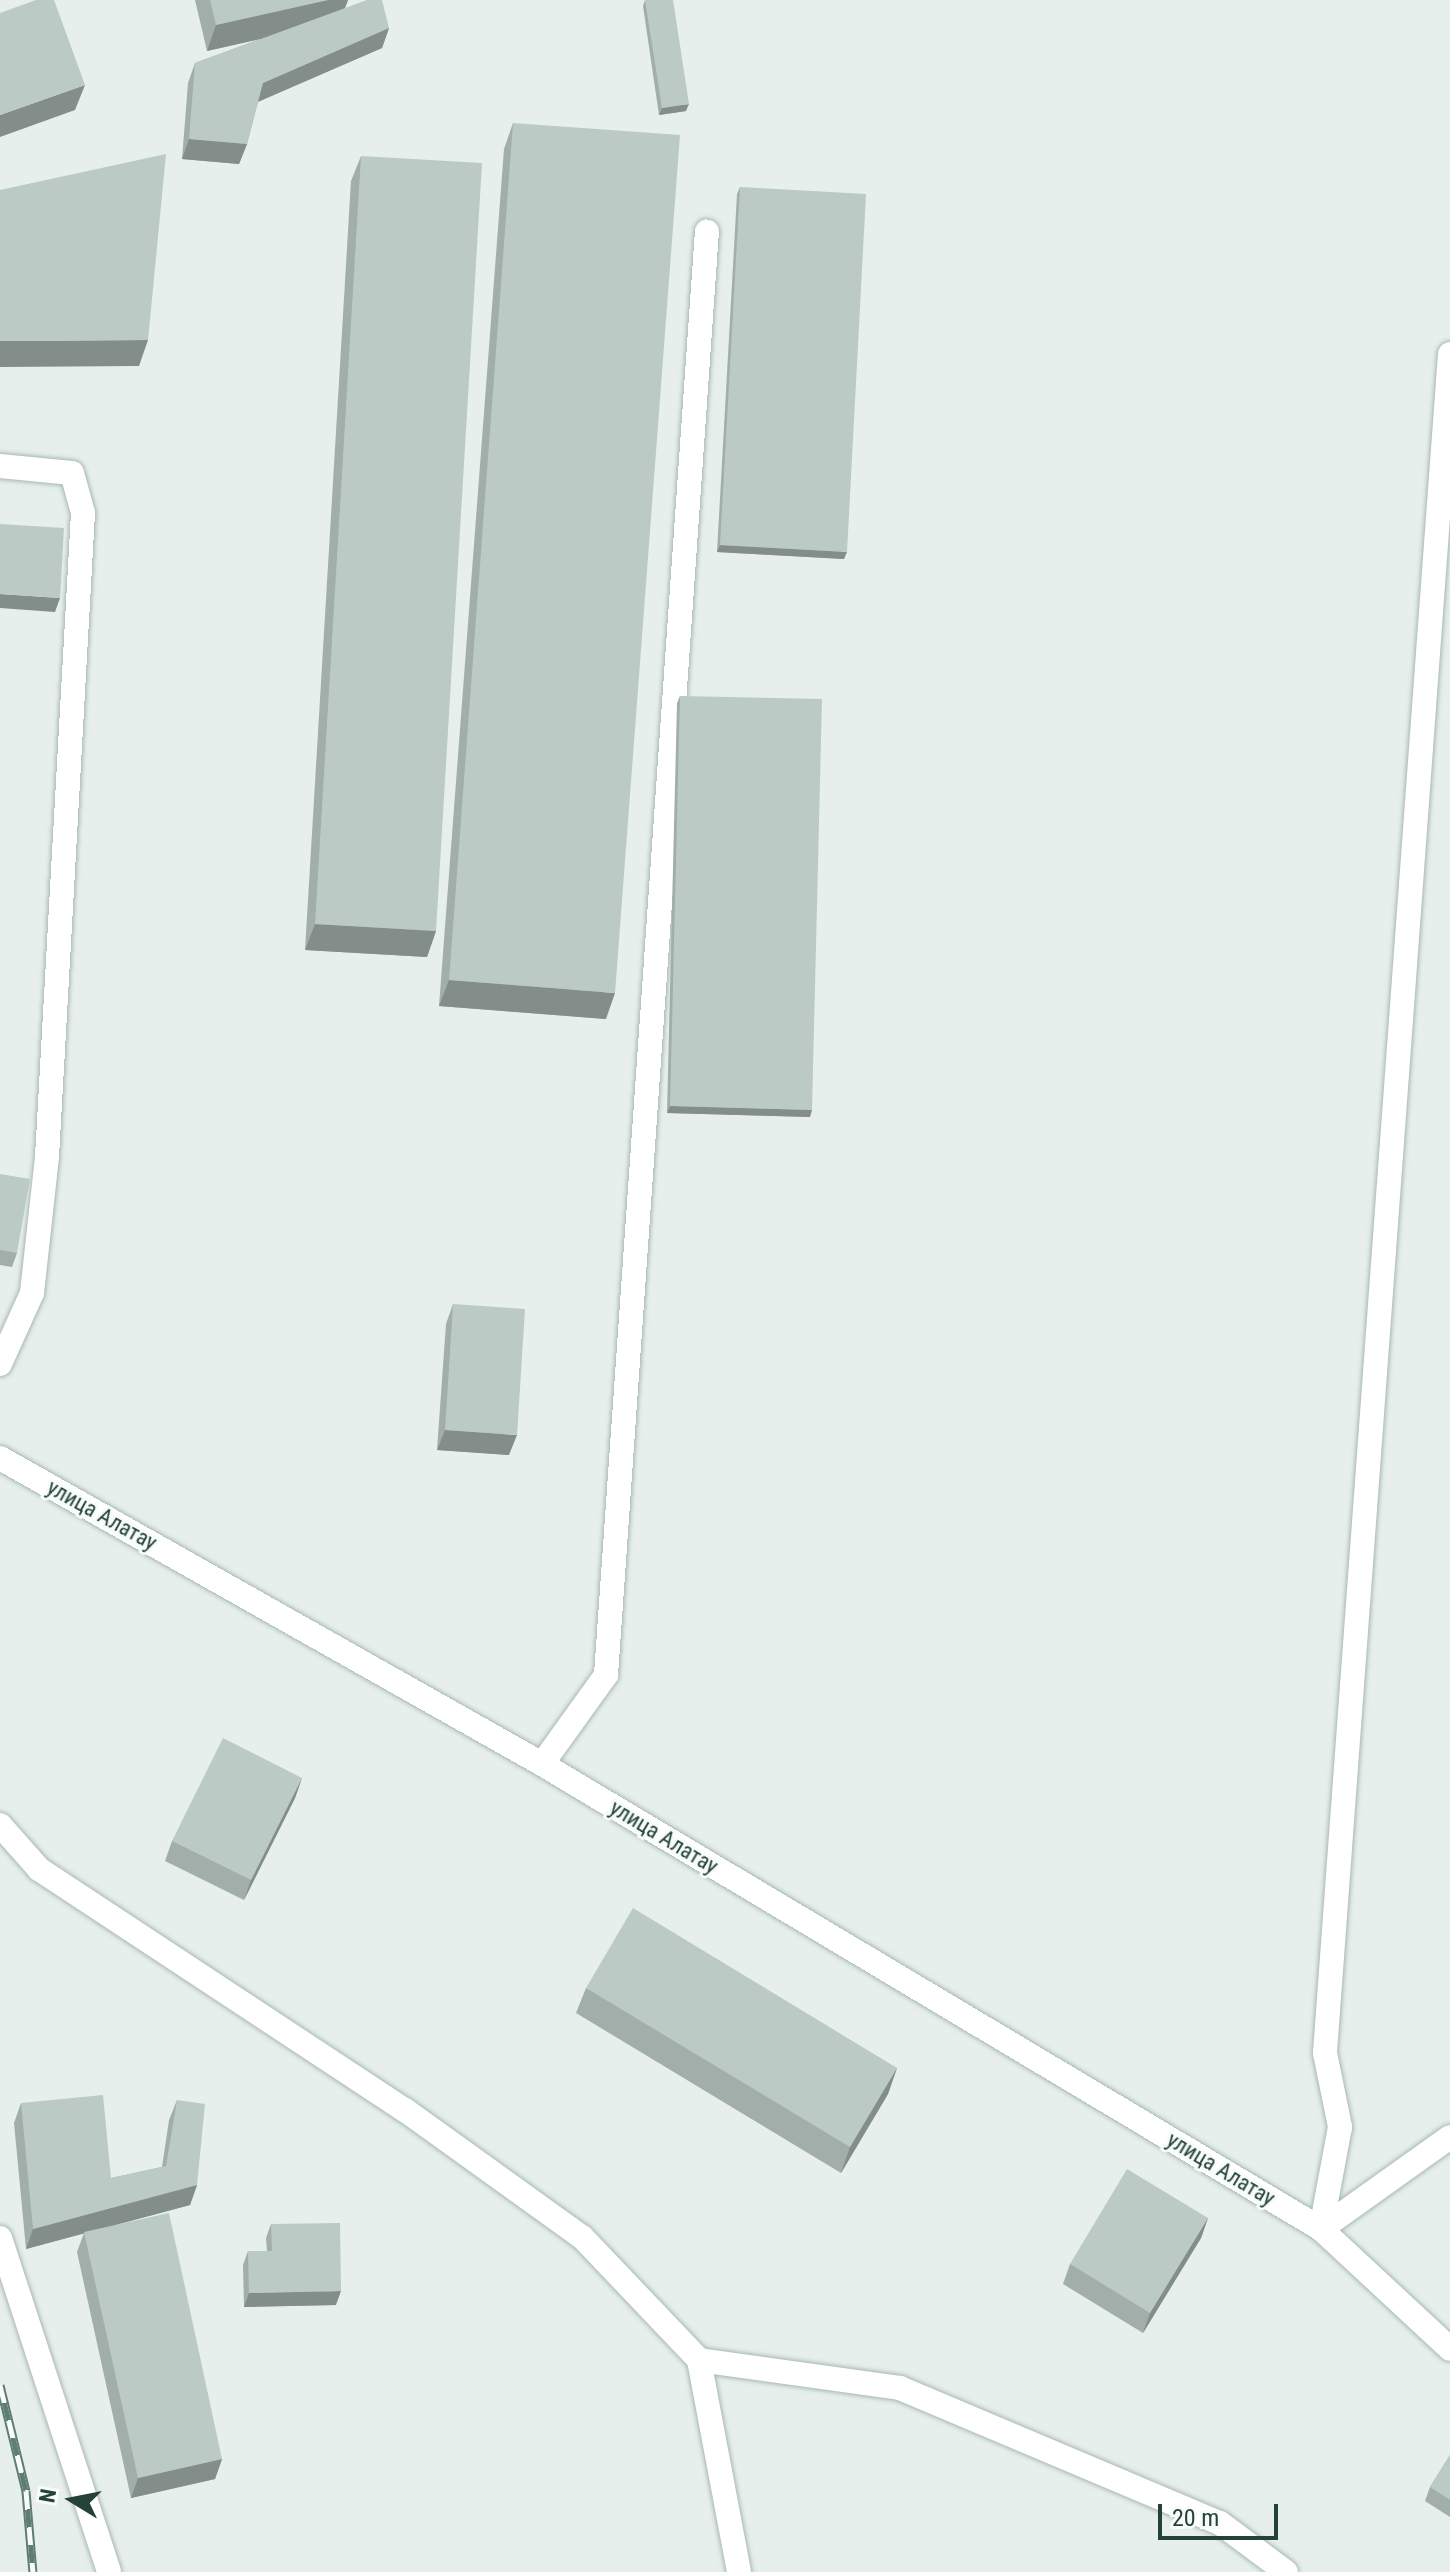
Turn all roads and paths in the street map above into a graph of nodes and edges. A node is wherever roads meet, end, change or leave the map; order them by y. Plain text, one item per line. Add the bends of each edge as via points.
1 (707, 232) dead end
2 (1450, 354) edge
3 (0, 466) edge
4 (0, 1364) edge
5 (0, 1458) edge
6 (542, 1764) junction
7 (0, 1825) edge
8 (1450, 2137) edge
9 (1321, 2229) junction
10 (0, 2238) edge
11 (1450, 2349) edge
12 (699, 2360) junction
13 (109, 2572) edge
14 (739, 2572) edge
15 (1286, 2572) edge

1 - 6 street via 606,1675
2 - 9 street via 1325,2053 1340,2127
3 - 4 street via 72,473 83,513 47,1157 32,1293
5 - 6 street, улица Алатау
6 - 9 street, улица Алатау
7 - 12 street via 39,1869 405,2110 582,2237
8 - 9 street
9 - 11 street, улица Алатау
10 - 13 street
12 - 14 street
12 - 15 street via 900,2388 1220,2523

